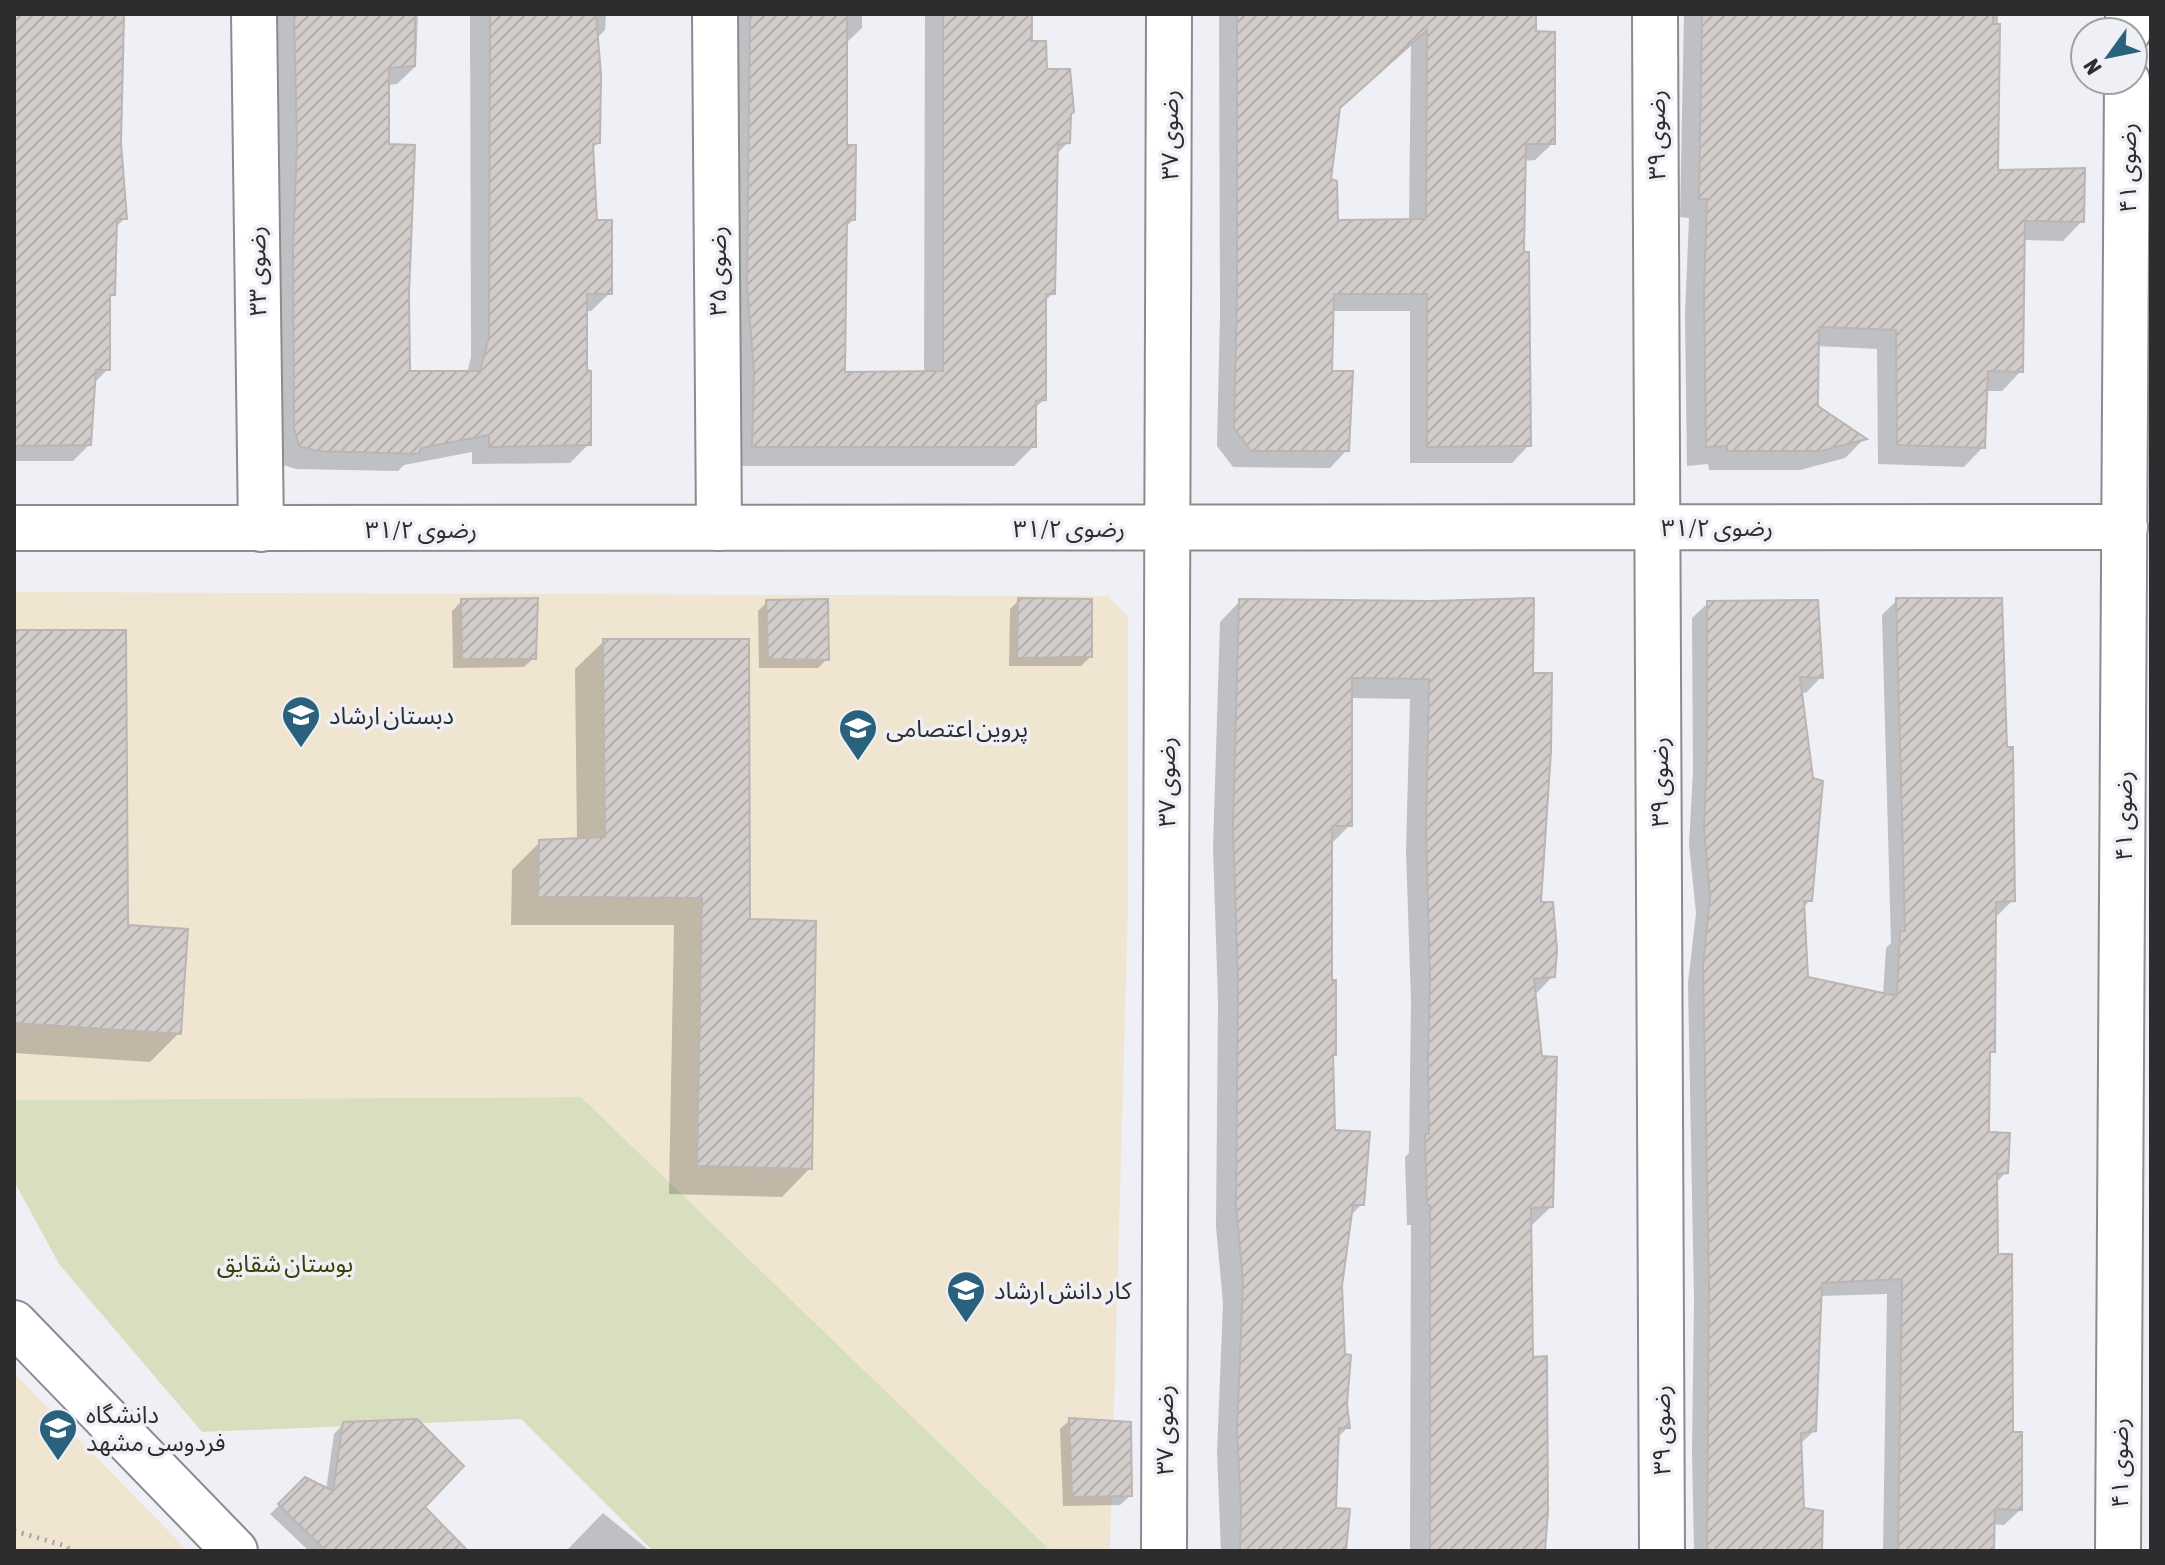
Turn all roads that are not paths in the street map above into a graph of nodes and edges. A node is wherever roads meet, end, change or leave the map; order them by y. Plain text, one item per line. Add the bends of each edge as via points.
1 (254, 14) edge
2 (715, 14) edge
3 (1169, 14) edge
4 (1655, 14) edge
5 (2127, 96) edge
6 (1167, 527) junction
7 (1658, 527) junction
8 (2125, 527) junction
9 (14, 528) edge
10 (719, 528) junction
11 (261, 529) junction
12 (14, 1323) edge
13 (235, 1551) edge
14 (1164, 1551) edge
15 (1662, 1551) edge
16 (2118, 1551) edge

1 - 11 street, رضوی ۳۳
2 - 10 street, رضوی ۳۵
3 - 6 street, رضوی ۳۷
4 - 7 street, رضوی ۳۹
5 - 8 street, رضوی ۴۱
6 - 7 street, رضوی ۳۱/۲
6 - 10 street, رضوی ۳۱/۲
6 - 14 street, رضوی ۳۷
7 - 8 street, رضوی ۳۱/۲
7 - 15 street, رضوی ۳۹
8 - 16 street, رضوی ۴۱
9 - 11 street, رضوی ۳۱/۲
10 - 11 street, رضوی ۳۱/۲
12 - 13 street

